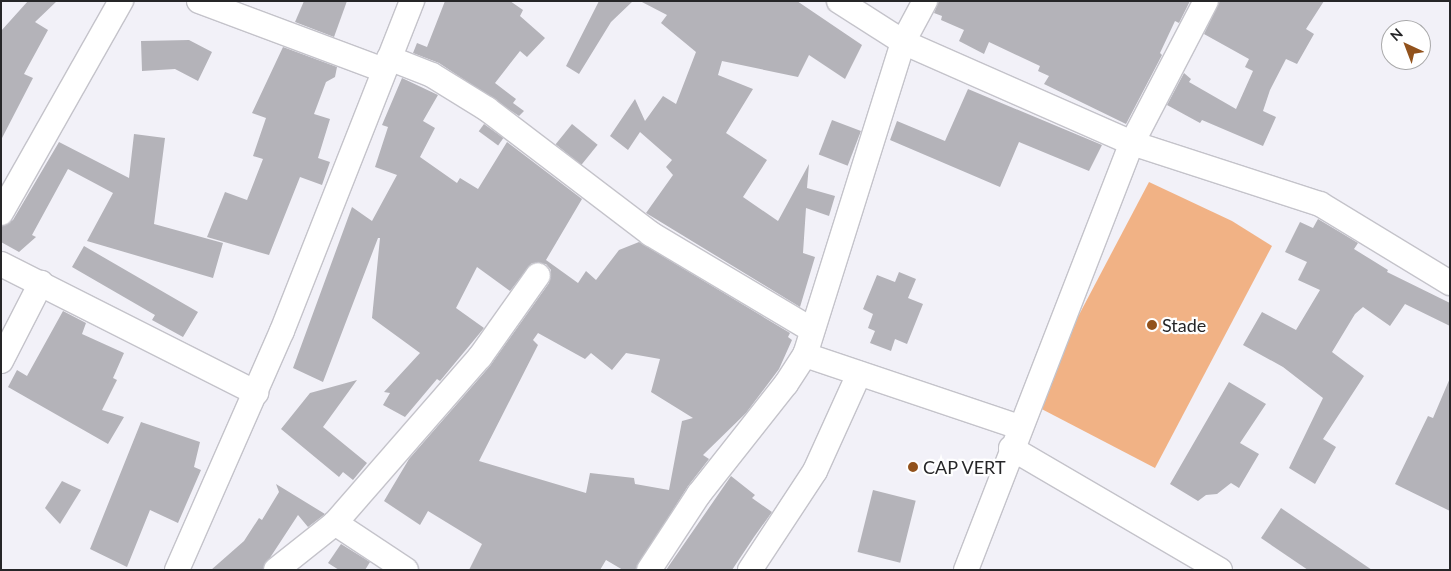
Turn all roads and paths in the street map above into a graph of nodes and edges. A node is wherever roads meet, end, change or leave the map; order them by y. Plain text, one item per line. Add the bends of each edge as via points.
1 (120, 1) edge
2 (199, 1) edge
3 (412, 1) edge
4 (839, 1) edge
5 (925, 1) edge
6 (1206, 1) edge
7 (903, 42) junction
8 (386, 64) junction
9 (1132, 142) junction
10 (1, 213) edge
11 (1, 264) edge
12 (538, 275) dead end
13 (41, 283) junction
14 (1450, 284) edge
15 (812, 330) junction
16 (805, 354) junction
17 (1, 361) edge
18 (859, 374) junction
19 (256, 393) junction
20 (1015, 438) junction
21 (335, 523) junction
22 (177, 570) edge
23 (276, 570) edge
24 (406, 570) edge
25 (649, 570) edge
26 (750, 570) edge
27 (966, 570) edge
28 (1220, 570) edge

1 - 10 street
2 - 8 street
3 - 8 street
4 - 7 street
5 - 7 street
6 - 9 street
7 - 9 street
7 - 15 street
8 - 15 street via 432,75 487,109 651,234
8 - 19 street
9 - 14 street via 1320,204
9 - 20 street
11 - 13 street
12 - 21 street via 480,357
13 - 17 street
13 - 19 street
15 - 16 street
16 - 18 street
16 - 25 street via 786,384 699,494
18 - 20 street
18 - 26 street via 815,471
19 - 22 street
20 - 27 street
20 - 28 street
21 - 23 street
21 - 24 street

